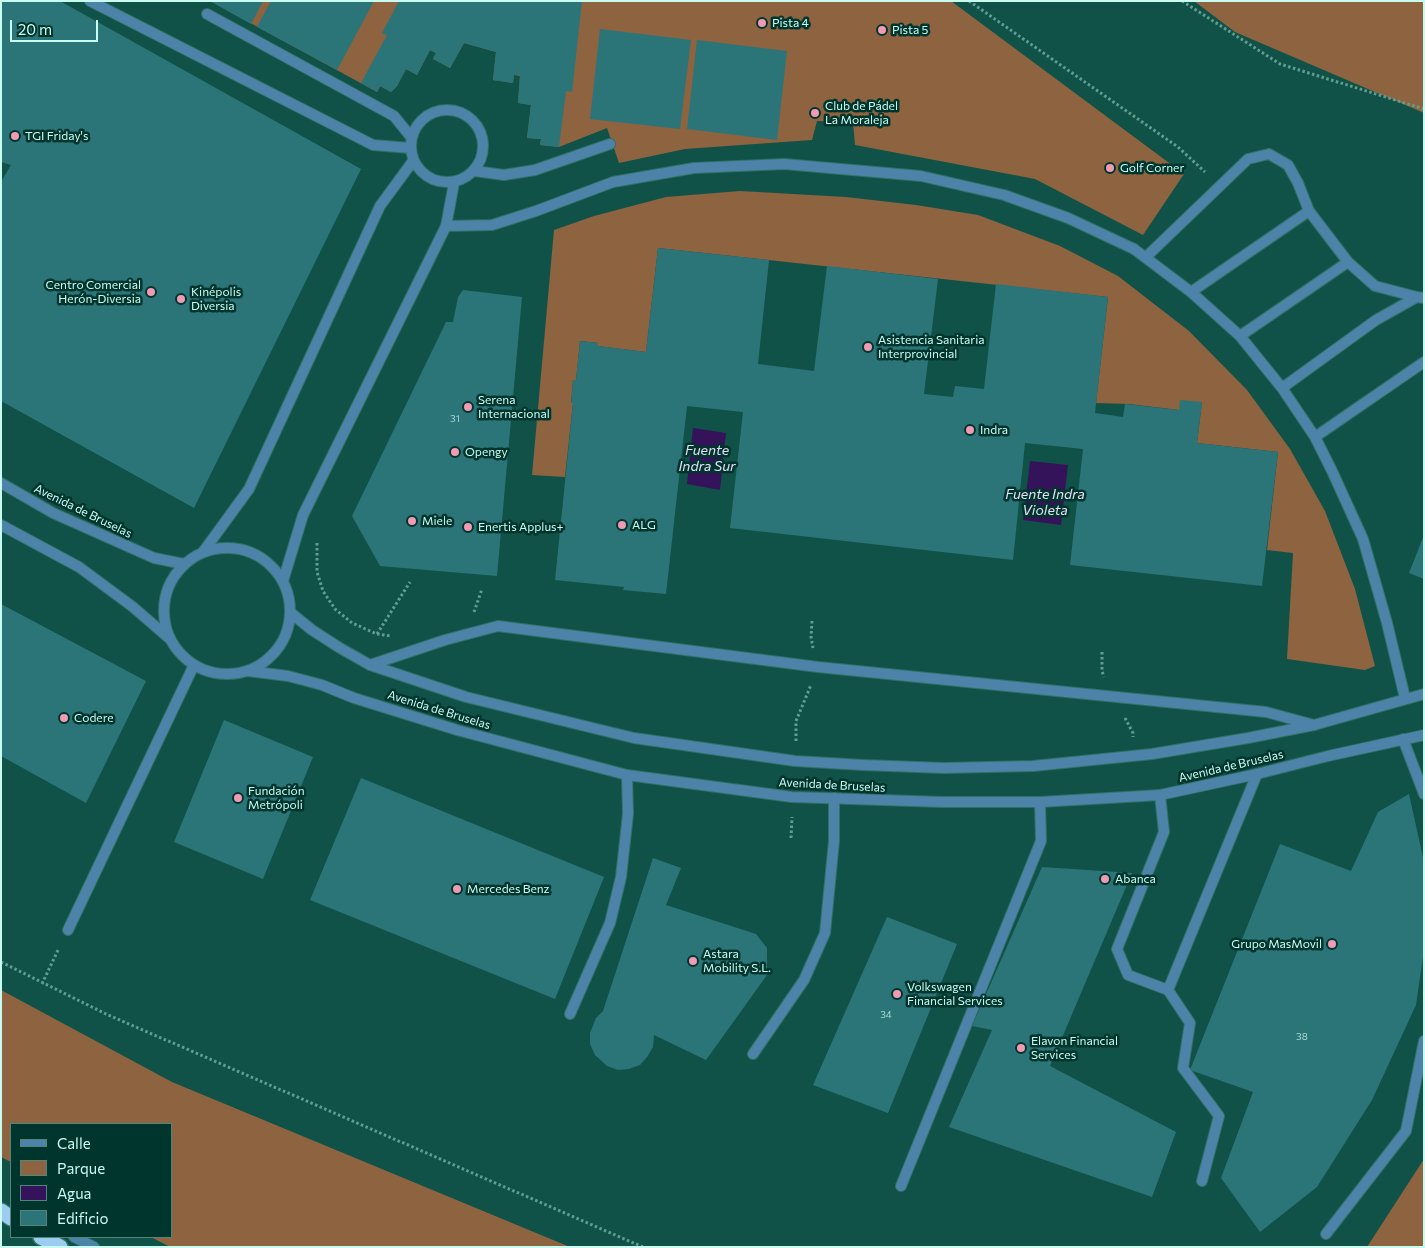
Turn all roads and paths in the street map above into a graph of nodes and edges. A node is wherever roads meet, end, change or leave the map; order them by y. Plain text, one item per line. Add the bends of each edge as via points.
1 (90, 1) edge
2 (969, 1) edge
3 (1182, 1) edge
4 (207, 14) dead end
5 (1424, 109) edge
6 (412, 137) junction
7 (610, 144) dead end
8 (410, 148) junction
9 (413, 161) junction
10 (475, 171) junction
11 (454, 183) junction
12 (1221, 185) junction
13 (1309, 211) junction
14 (446, 226) junction
15 (1146, 257) junction
16 (1348, 262) junction
17 (1191, 292) junction
18 (1420, 298) edge
19 (1240, 336) junction
20 (1424, 362) edge
21 (1282, 388) junction
22 (1315, 437) junction
23 (1, 484) edge
24 (302, 515) junction
25 (1, 525) edge
26 (203, 552) junction
27 (184, 564) junction
28 (283, 581) junction
29 (410, 582) dead end
30 (482, 589) dead end
31 (291, 612) junction
32 (473, 614) dead end
33 (812, 621) dead end
34 (377, 634) junction
35 (398, 636) dead end
36 (170, 640) junction
37 (370, 664) junction
38 (194, 665) junction
39 (818, 667) junction
40 (248, 671) junction
41 (1424, 694) edge
42 (1405, 698) junction
43 (1314, 725) junction
44 (1424, 735) edge
45 (1403, 739) junction
46 (795, 761) junction
47 (1257, 774) junction
48 (627, 775) junction
49 (1424, 794) edge
50 (1160, 795) junction
51 (792, 797) junction
52 (834, 798) junction
53 (1040, 802) junction
54 (791, 838) dead end
55 (68, 930) joint
56 (1, 962) edge
57 (42, 984) junction
58 (1168, 990) junction
59 (570, 1014) dead end
60 (1424, 1041) edge
61 (753, 1054) dead end
62 (1202, 1182) dead end
63 (901, 1186) dead end
64 (1326, 1234) dead end
65 (43, 1238) edge
66 (76, 1238) edge
67 (60, 1247) edge
68 (94, 1247) edge
69 (643, 1247) edge

1 - 8 street via 373,144
2 - 12 path via 1178,147
3 - 5 path via 1280,64
4 - 6 street via 394,116
6 - 8 street
6 - 10 street via 421,121 435,112 447,109 470,117 483,137 484,149
7 - 10 street via 535,170 504,175
8 - 9 street
9 - 11 street via 430,179
9 - 26 street via 380,206 249,489
10 - 11 street
11 - 14 street
12 - 13 street via 1248,159 1269,154 1288,164
12 - 15 street
13 - 16 street
13 - 17 street
14 - 15 street via 492,225 613,182 694,168 784,164 921,176 1004,195 1068,218
14 - 24 street
15 - 17 street
16 - 18 street via 1376,286
16 - 19 street
17 - 19 street
18 - 21 street via 1376,320
19 - 21 street
20 - 22 street
21 - 22 street
22 - 42 street via 1363,539
23 - 27 street, Avenida de Bruselas via 53,513 154,558
24 - 28 street
24 - 34 path via 323,527 317,543 316,572 323,591 335,610 352,623
25 - 36 street via 79,567 134,607
26 - 27 street
26 - 28 street via 226,547 249,551 269,563
27 - 36 street via 171,580 164,600 164,620
28 - 31 street
29 - 34 path
30 - 32 path
31 - 37 street, Avenida de Bruselas via 319,634
31 - 40 street via 285,637 270,658
33 - 39 path via 811,637
34 - 35 path
36 - 38 street
37 - 39 street via 498,626
37 - 46 street, Avenida de Bruselas via 466,697 634,738
38 - 40 street via 211,673
38 - 55 street
39 - 43 street via 1266,712
39 - 46 path via 796,721
40 - 48 street, Avenida de Bruselas via 288,676 322,685 457,730
41 - 42 street, Avenida de Bruselas
42 - 43 street, Avenida de Bruselas
43 - 46 street, Avenida de Bruselas via 1152,754 1033,766 944,768
44 - 45 street, Avenida de Bruselas
45 - 47 street, Avenida de Bruselas
45 - 49 street
47 - 50 street, Avenida de Bruselas
47 - 58 street
48 - 51 street, Avenida de Bruselas
48 - 59 street via 628,814 621,877 610,923
50 - 53 street, Avenida de Bruselas
50 - 58 street via 1164,832 1117,950 1128,975
51 - 52 street, Avenida de Bruselas
51 - 54 path
52 - 53 street, Avenida de Bruselas
52 - 61 street via 834,840 825,933 804,980
53 - 63 street via 1041,841
55 - 57 path
56 - 57 path
57 - 69 path
58 - 62 street via 1190,1023 1183,1068 1219,1116
60 - 64 street via 1406,1131
65 - 67 highway
66 - 68 street

